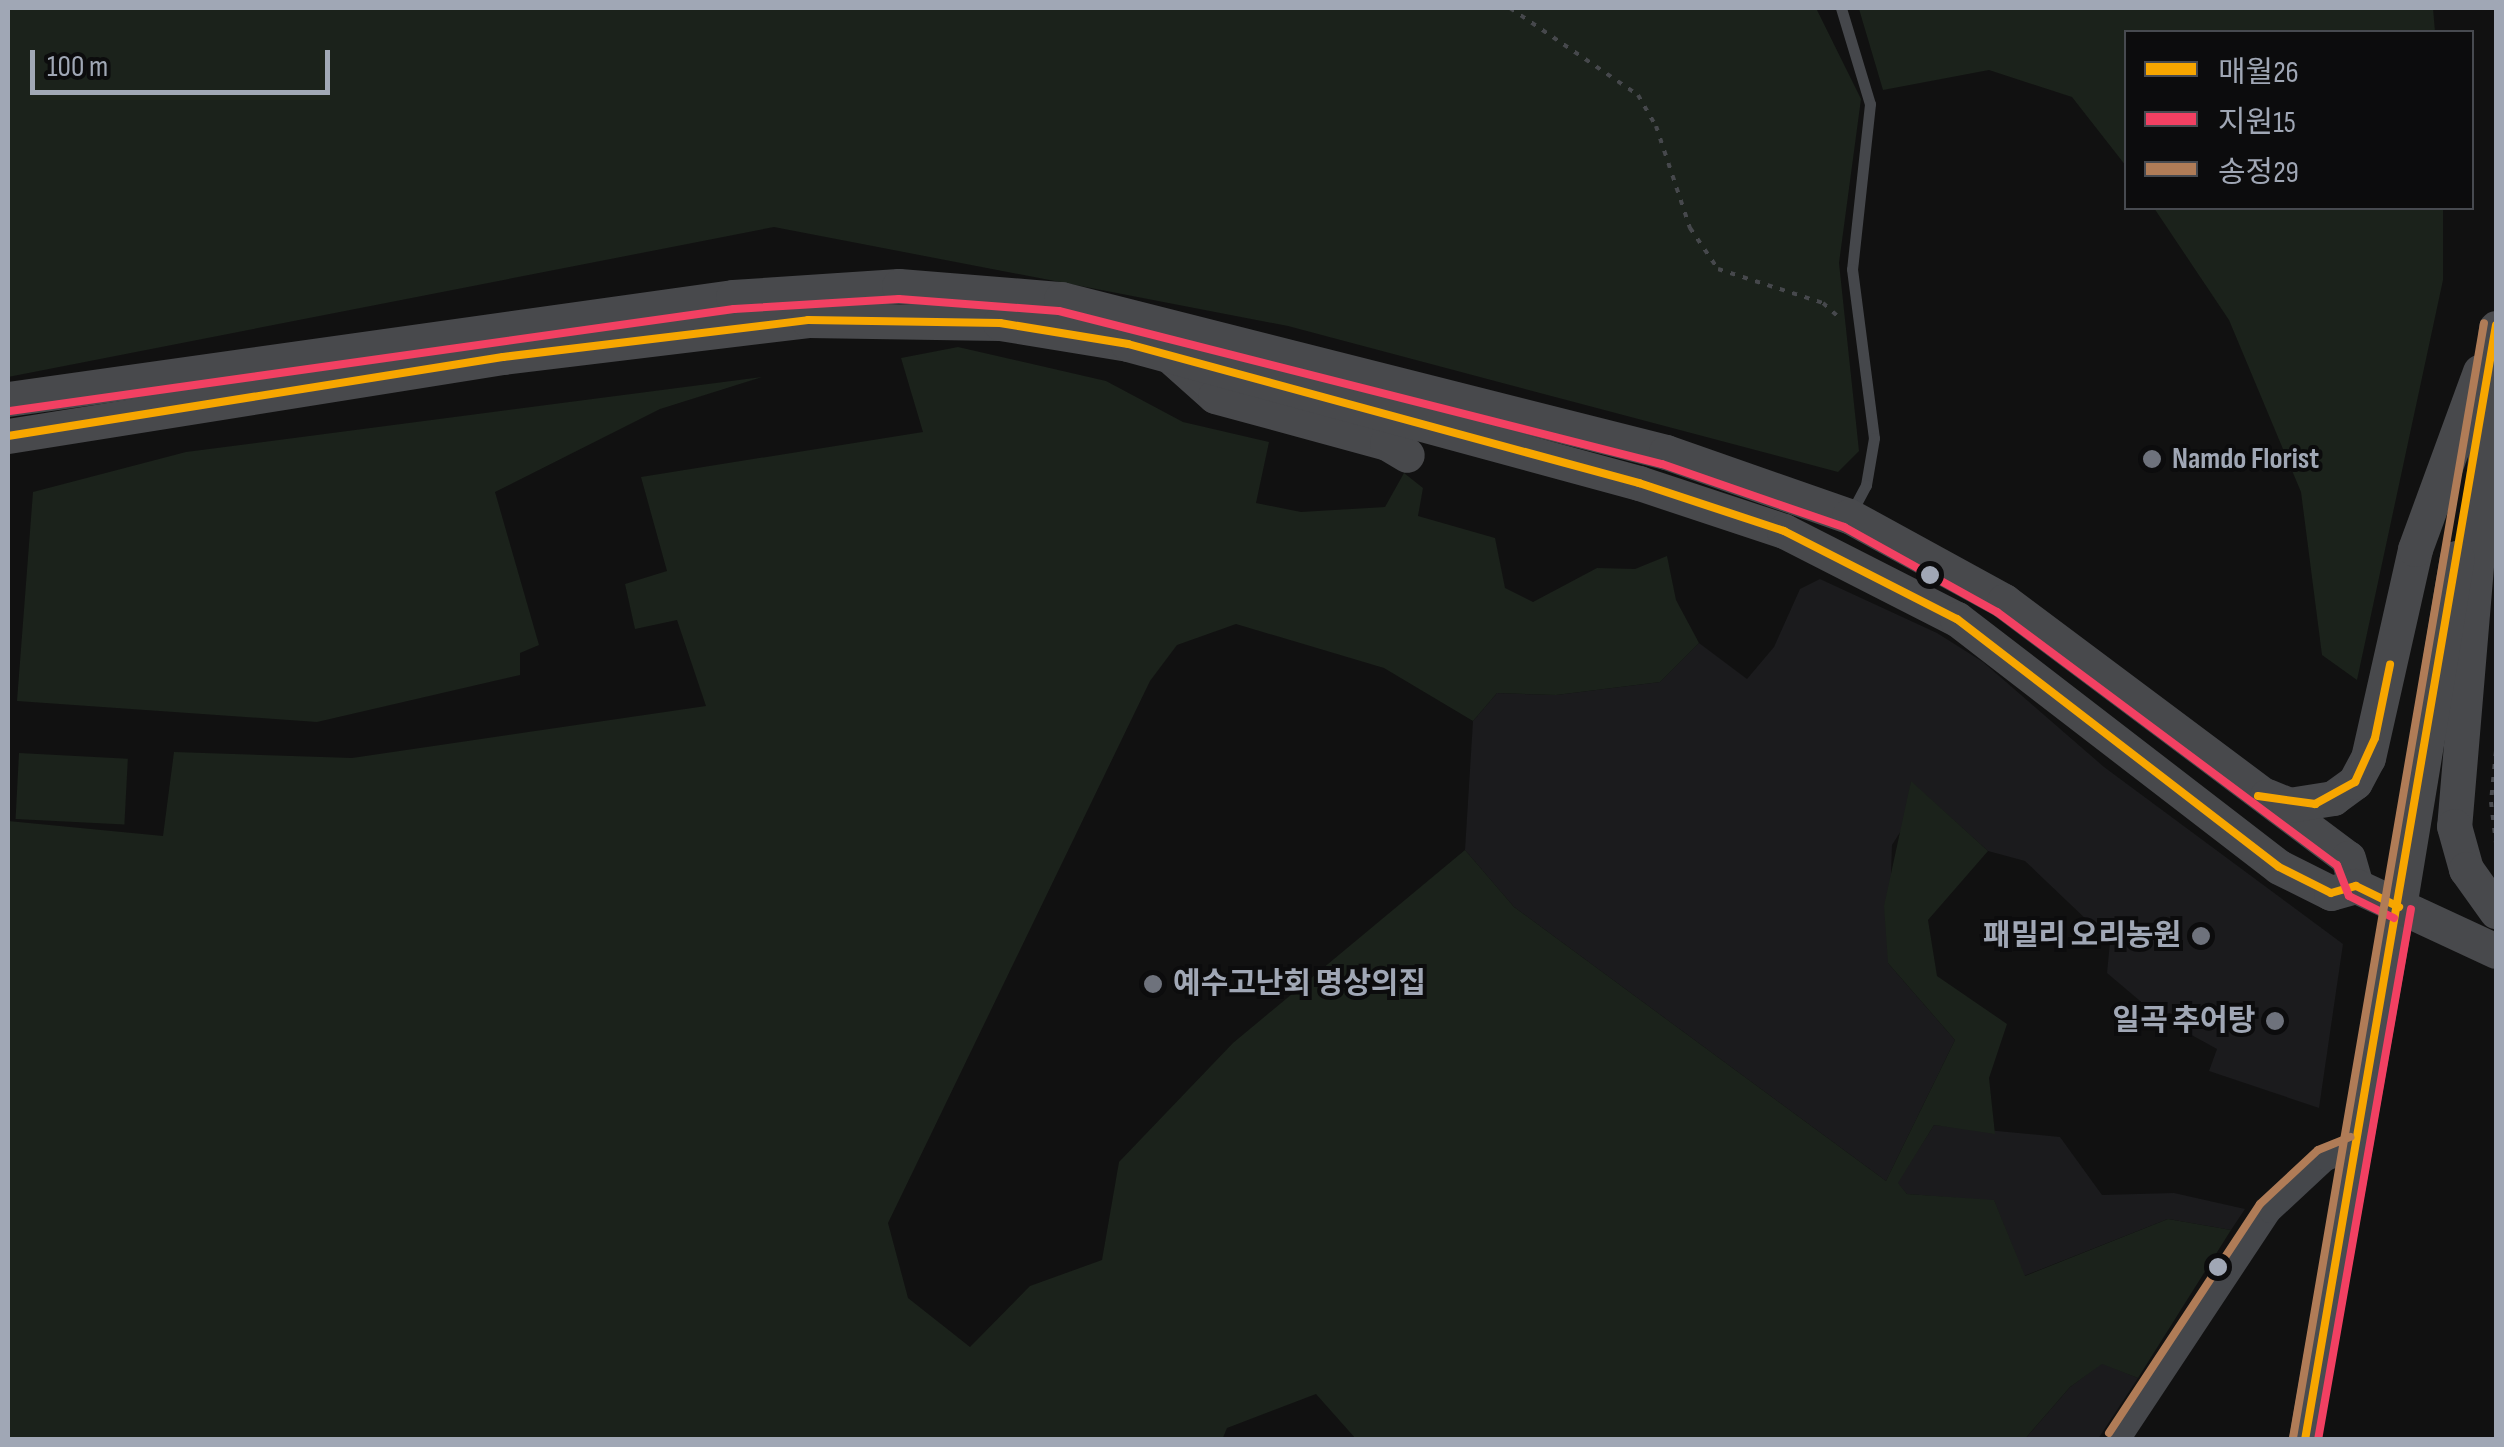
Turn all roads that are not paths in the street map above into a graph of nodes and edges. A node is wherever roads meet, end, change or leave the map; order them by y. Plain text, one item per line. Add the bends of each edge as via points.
1 (1840, 8) edge
2 (2496, 326) edge
3 (1170, 356) junction
4 (68, 391) junction
5 (8, 399) edge
6 (8, 416) edge
7 (8, 436) edge
8 (1407, 455) dead end
9 (1849, 516) junction
10 (2258, 796) junction
11 (2356, 886) junction
12 (2399, 908) junction
13 (2496, 910) edge
14 (2496, 951) edge
15 (2354, 1149) junction
16 (2119, 1440) edge
17 (2305, 1440) edge

1 - 9 lane via 1870,104 1852,269 1874,438 1866,485
2 - 10 main road via 2415,549 2368,758 2355,782 2315,804
2 - 12 main road
2 - 13 main road via 2454,826 2466,869
3 - 7 main road via 1000,323 808,320 503,357
3 - 8 main road via 1215,396
3 - 11 main road via 1639,484 1784,532 1956,619 2279,867 2331,893
4 - 5 main road
4 - 6 main road via 50,410
4 - 9 main road via 732,296 958,288 1062,299 1209,333 1666,452
9 - 10 main road via 2004,601
10 - 11 main road via 2348,858
11 - 12 main road
12 - 14 main road
12 - 15 main road
15 - 16 street via 2326,1160 2270,1212
15 - 17 main road

